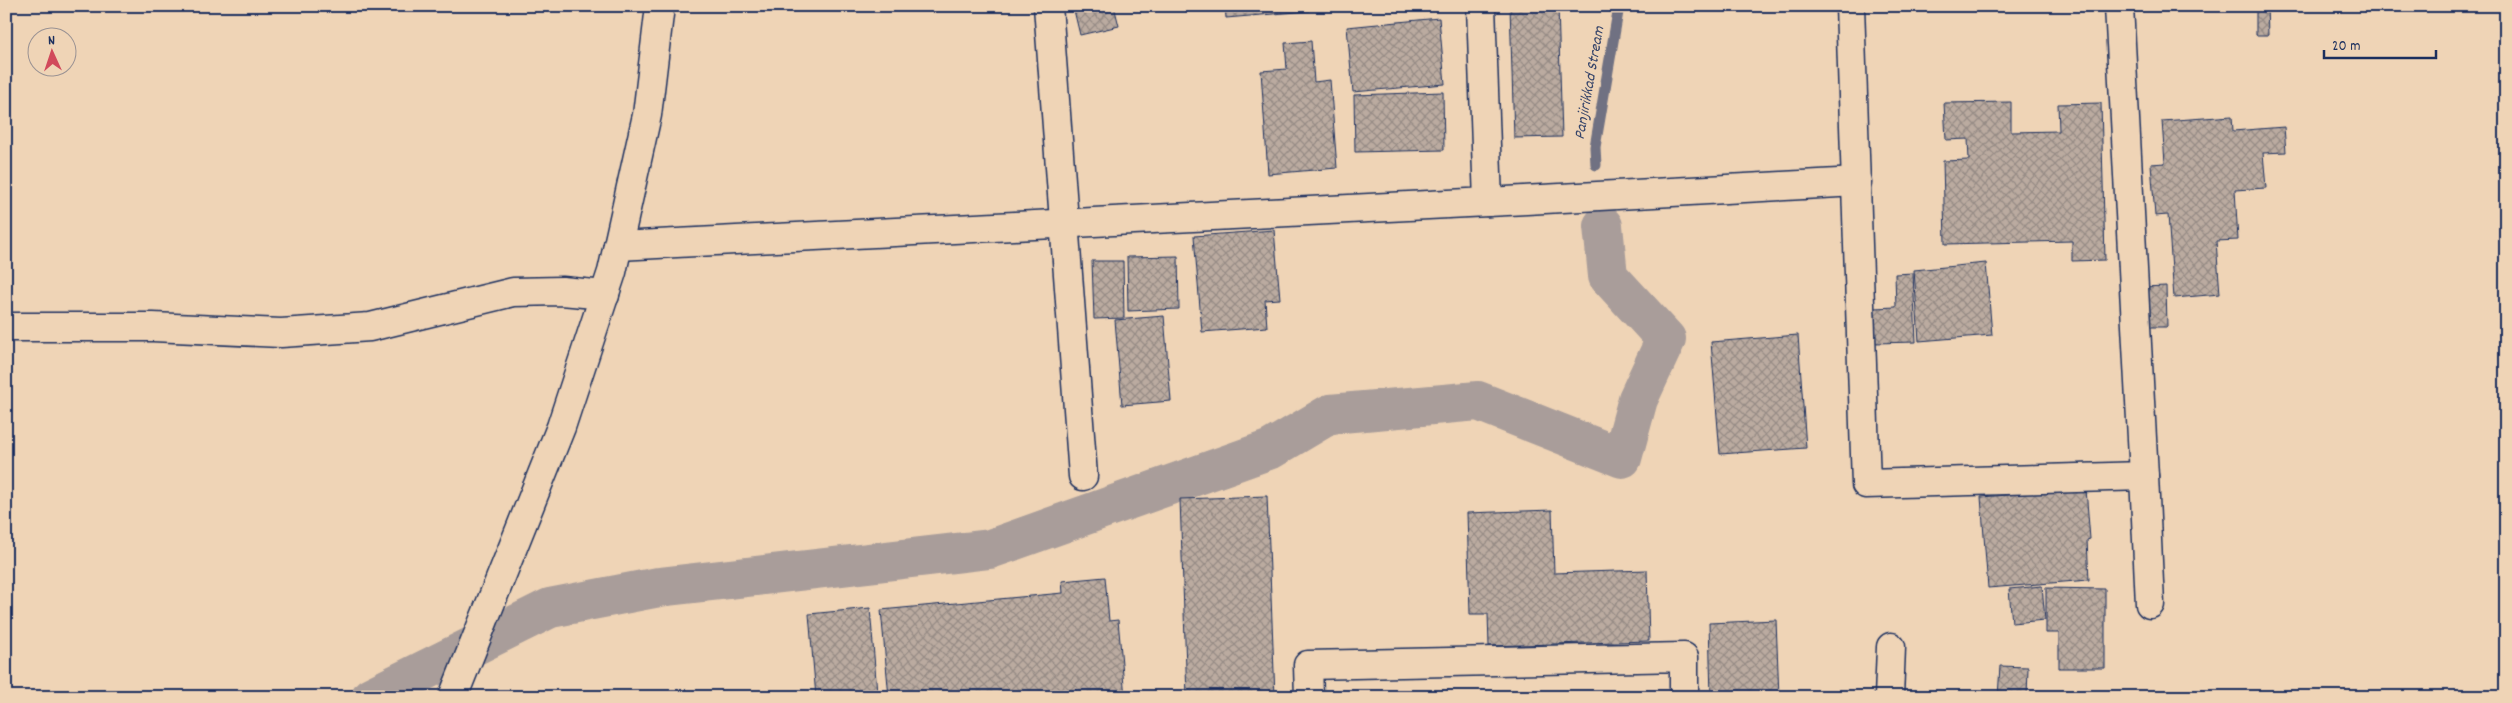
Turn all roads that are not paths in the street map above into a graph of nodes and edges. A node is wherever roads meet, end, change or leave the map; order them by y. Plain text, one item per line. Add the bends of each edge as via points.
1 (660, 6) edge
2 (1048, 6) edge
3 (1481, 6) edge
4 (1850, 6) edge
5 (2119, 6) edge
6 (1857, 182) junction
7 (1488, 202) junction
8 (1064, 223) junction
9 (618, 246) junction
10 (604, 295) junction
11 (6, 327) edge
12 (1083, 476) dead end
13 (2144, 476) junction
14 (2150, 604) dead end
15 (1892, 646) dead end
16 (453, 697) edge
17 (1309, 697) edge
18 (1684, 697) edge
19 (1889, 697) edge

1 - 9 street via 648,115
2 - 8 street
3 - 7 street
4 - 6 street
5 - 13 street
6 - 7 street
6 - 13 street via 1866,484
7 - 8 street
8 - 9 street
8 - 12 street
9 - 10 street
10 - 11 street via 562,291 513,292 370,328 281,333 153,327
10 - 16 street via 561,427
13 - 14 street
15 - 19 street
17 - 18 street via 1308,665 1684,657

